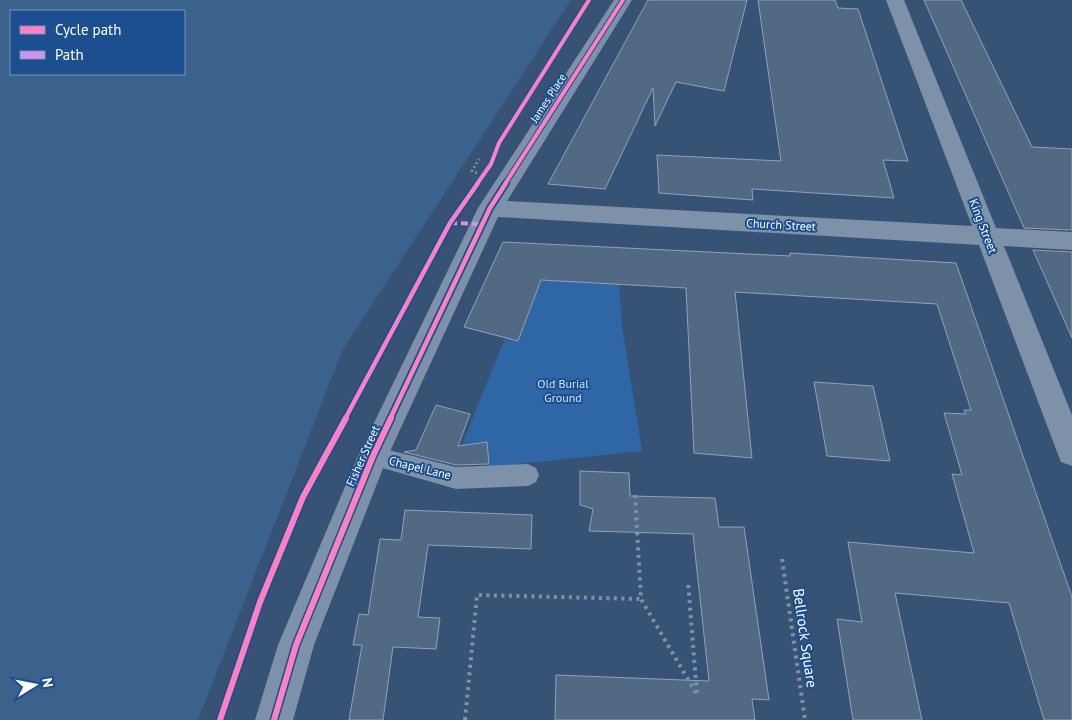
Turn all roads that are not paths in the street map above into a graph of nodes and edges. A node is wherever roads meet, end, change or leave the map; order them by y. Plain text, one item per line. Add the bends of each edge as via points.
1 (623, 0) edge
2 (895, 0) edge
3 (490, 208) junction
4 (987, 236) junction
5 (1072, 241) edge
6 (1072, 452) edge
7 (373, 456) junction
8 (528, 475) dead end
9 (274, 720) edge

1 - 3 street, James Place
2 - 4 street, King Street
3 - 4 street, Church Street
3 - 7 street, Fisher Street
4 - 5 street, Church Street
4 - 6 street, King Street
7 - 8 lane, Chapel Lane via 456,478
7 - 9 street, Fisher Street via 296,645

